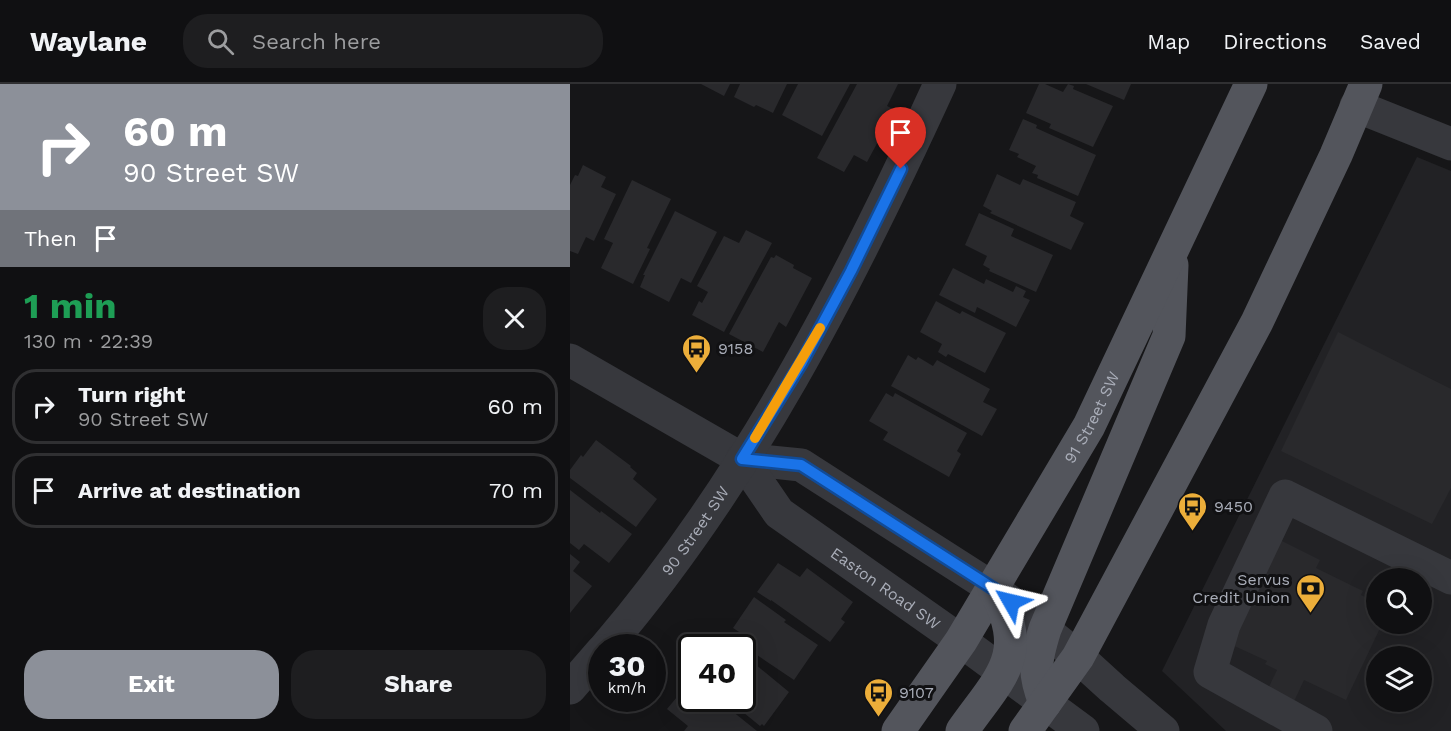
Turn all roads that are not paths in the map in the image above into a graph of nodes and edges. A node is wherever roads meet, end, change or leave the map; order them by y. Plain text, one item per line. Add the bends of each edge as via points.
1 (940, 84) edge
2 (1251, 84) edge
3 (1357, 91) edge
4 (1451, 144) edge
5 (1173, 253) junction
6 (570, 360) edge
7 (742, 459) junction
8 (1451, 578) edge
9 (994, 589) junction
10 (1045, 630) junction
11 (615, 634) edge
12 (961, 641) junction
13 (1078, 657) junction
14 (588, 667) edge
15 (1003, 672) junction
16 (570, 688) edge
17 (1045, 703) junction
18 (898, 731) edge
19 (962, 731) edge
20 (1025, 731) edge
21 (1083, 731) edge
22 (1163, 731) edge
23 (1316, 731) edge

1 - 7 street, 90 Street SW via 851,271 802,362
2 - 5 main road, 91 Street SW
3 - 4 street
3 - 13 main road via 1336,155 1257,322
5 - 9 main road, 91 Street SW via 1089,426
5 - 10 main road via 1169,336
6 - 7 street, Easton Road SW
7 - 9 street, Easton Road SW via 801,465
7 - 11 street, 90 Street SW via 712,509
7 - 12 street, Easton Road SW via 779,513
8 - 23 street via 1285,496 1224,625 1210,672
9 - 10 street, Easton Road SW
9 - 12 main road, 91 Street SW
9 - 15 main road via 1006,611 1011,634 1010,655
10 - 13 street, Easton Road SW
10 - 17 main road via 1035,670
12 - 15 street, Easton Road SW
12 - 18 main road, 91 Street SW
13 - 17 main road
13 - 22 street, Easton Road SW
14 - 16 street
15 - 17 street, Easton Road SW
15 - 19 main road
17 - 20 main road
17 - 21 street, Easton Road SW

